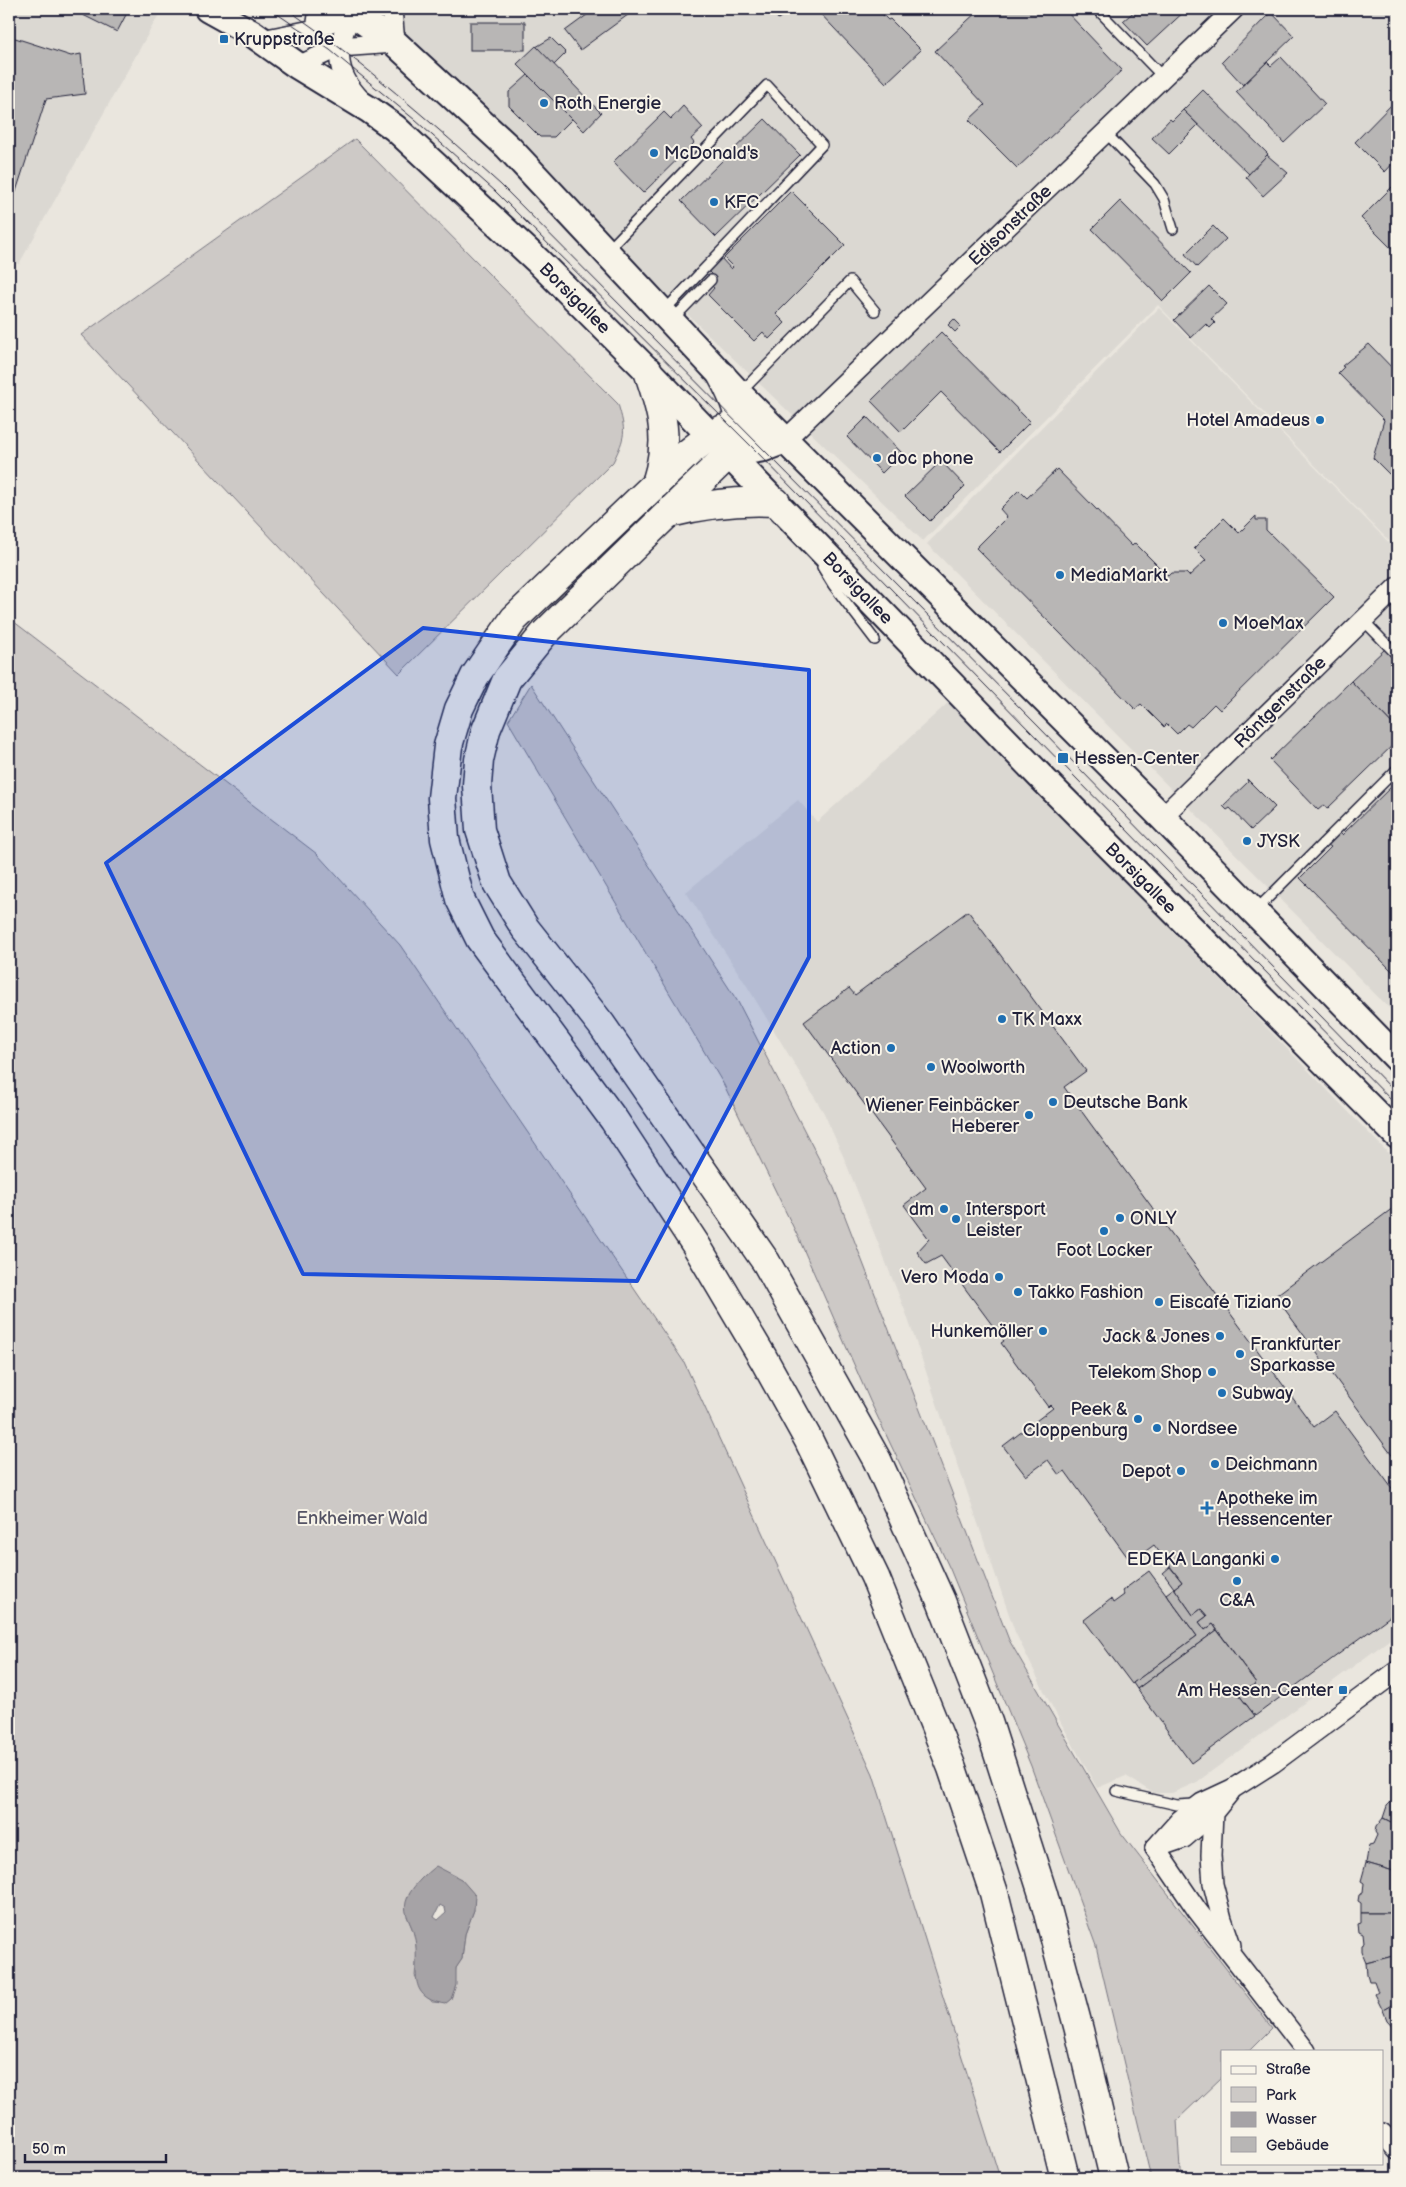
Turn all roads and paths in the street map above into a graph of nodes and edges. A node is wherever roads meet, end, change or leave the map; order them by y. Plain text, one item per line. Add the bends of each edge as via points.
1 (208, 9) edge
2 (319, 9) edge
3 (392, 9) edge
4 (1098, 9) edge
5 (1234, 9) edge
6 (352, 10) edge
7 (316, 29) junction
8 (262, 40) junction
9 (395, 43) junction
10 (339, 47) junction
11 (298, 66) junction
12 (1163, 77) junction
13 (370, 110) junction
14 (1106, 133) junction
15 (1173, 230) dead end
16 (606, 252) junction
17 (711, 280) dead end
18 (876, 311) dead end
19 (666, 317) junction
20 (648, 371) junction
21 (731, 385) junction
22 (740, 424) junction
23 (710, 435) junction
24 (785, 440) junction
25 (729, 454) junction
26 (655, 486) junction
27 (776, 502) junction
28 (670, 513) junction
29 (808, 537) junction
30 (1397, 587) edge
31 (1363, 620) junction
32 (875, 640) dead end
33 (1397, 655) edge
34 (1397, 769) edge
35 (1162, 817) junction
36 (1254, 912) junction
37 (1397, 1058) edge
38 (1397, 1135) edge
39 (1397, 1671) edge
40 (1116, 1791) dead end
41 (1208, 1808) junction
42 (1239, 1965) junction
43 (1305, 2050) edge
44 (1384, 2136) edge
45 (1397, 2150) edge
46 (1065, 2178) edge
47 (1114, 2178) edge

1 - 8 main road, Borsigallee
2 - 7 street
3 - 9 street
4 - 12 lane
5 - 12 street, Edisonstraße
6 - 7 street
6 - 9 main road
6 - 10 street
7 - 8 street
8 - 11 main road, Borsigallee
9 - 10 street
9 - 16 main road via 508,147
10 - 11 street
10 - 13 street via 341,68
11 - 13 main road, Borsigallee
12 - 14 street, Edisonstraße
13 - 20 main road, Borsigallee via 423,152
14 - 15 lane via 1154,184 1164,199
14 - 24 street, Edisonstraße
16 - 19 main road
16 - 19 lane via 767,85 822,146
17 - 19 lane
18 - 21 lane via 850,282
19 - 21 main road
20 - 23 main road, Borsigallee
20 - 26 highway via 664,428 663,461
21 - 22 highway
21 - 24 main road
22 - 23 highway
22 - 24 highway
22 - 25 highway via 739,435
23 - 25 main road, Borsigallee
23 - 26 highway
24 - 25 main road via 764,448
24 - 35 main road
25 - 27 main road, Borsigallee
25 - 28 highway
26 - 46 highway via 514,619 475,676 459,709 444,772 442,816 452,871 460,899 480,939 614,1120 696,1245 808,1439 864,1553 902,1639 948,1759 994,1893
27 - 28 highway via 730,502
27 - 29 main road, Borsigallee
28 - 47 highway via 543,635 507,679 486,730 479,760 478,807 488,859 497,883 525,928 601,1024 766,1262 877,1460 941,1601 988,1722 1043,1894
29 - 32 lane via 833,585
29 - 38 main road, Borsigallee
30 - 31 street, Röntgenstraße
31 - 33 lane
31 - 35 street, Röntgenstraße
34 - 36 lane
35 - 36 main road
36 - 37 main road
39 - 41 street
40 - 41 lane via 1177,1805
41 - 42 street via 1213,1884
41 - 42 street via 1184,1838 1155,1848
42 - 43 street
44 - 45 street

